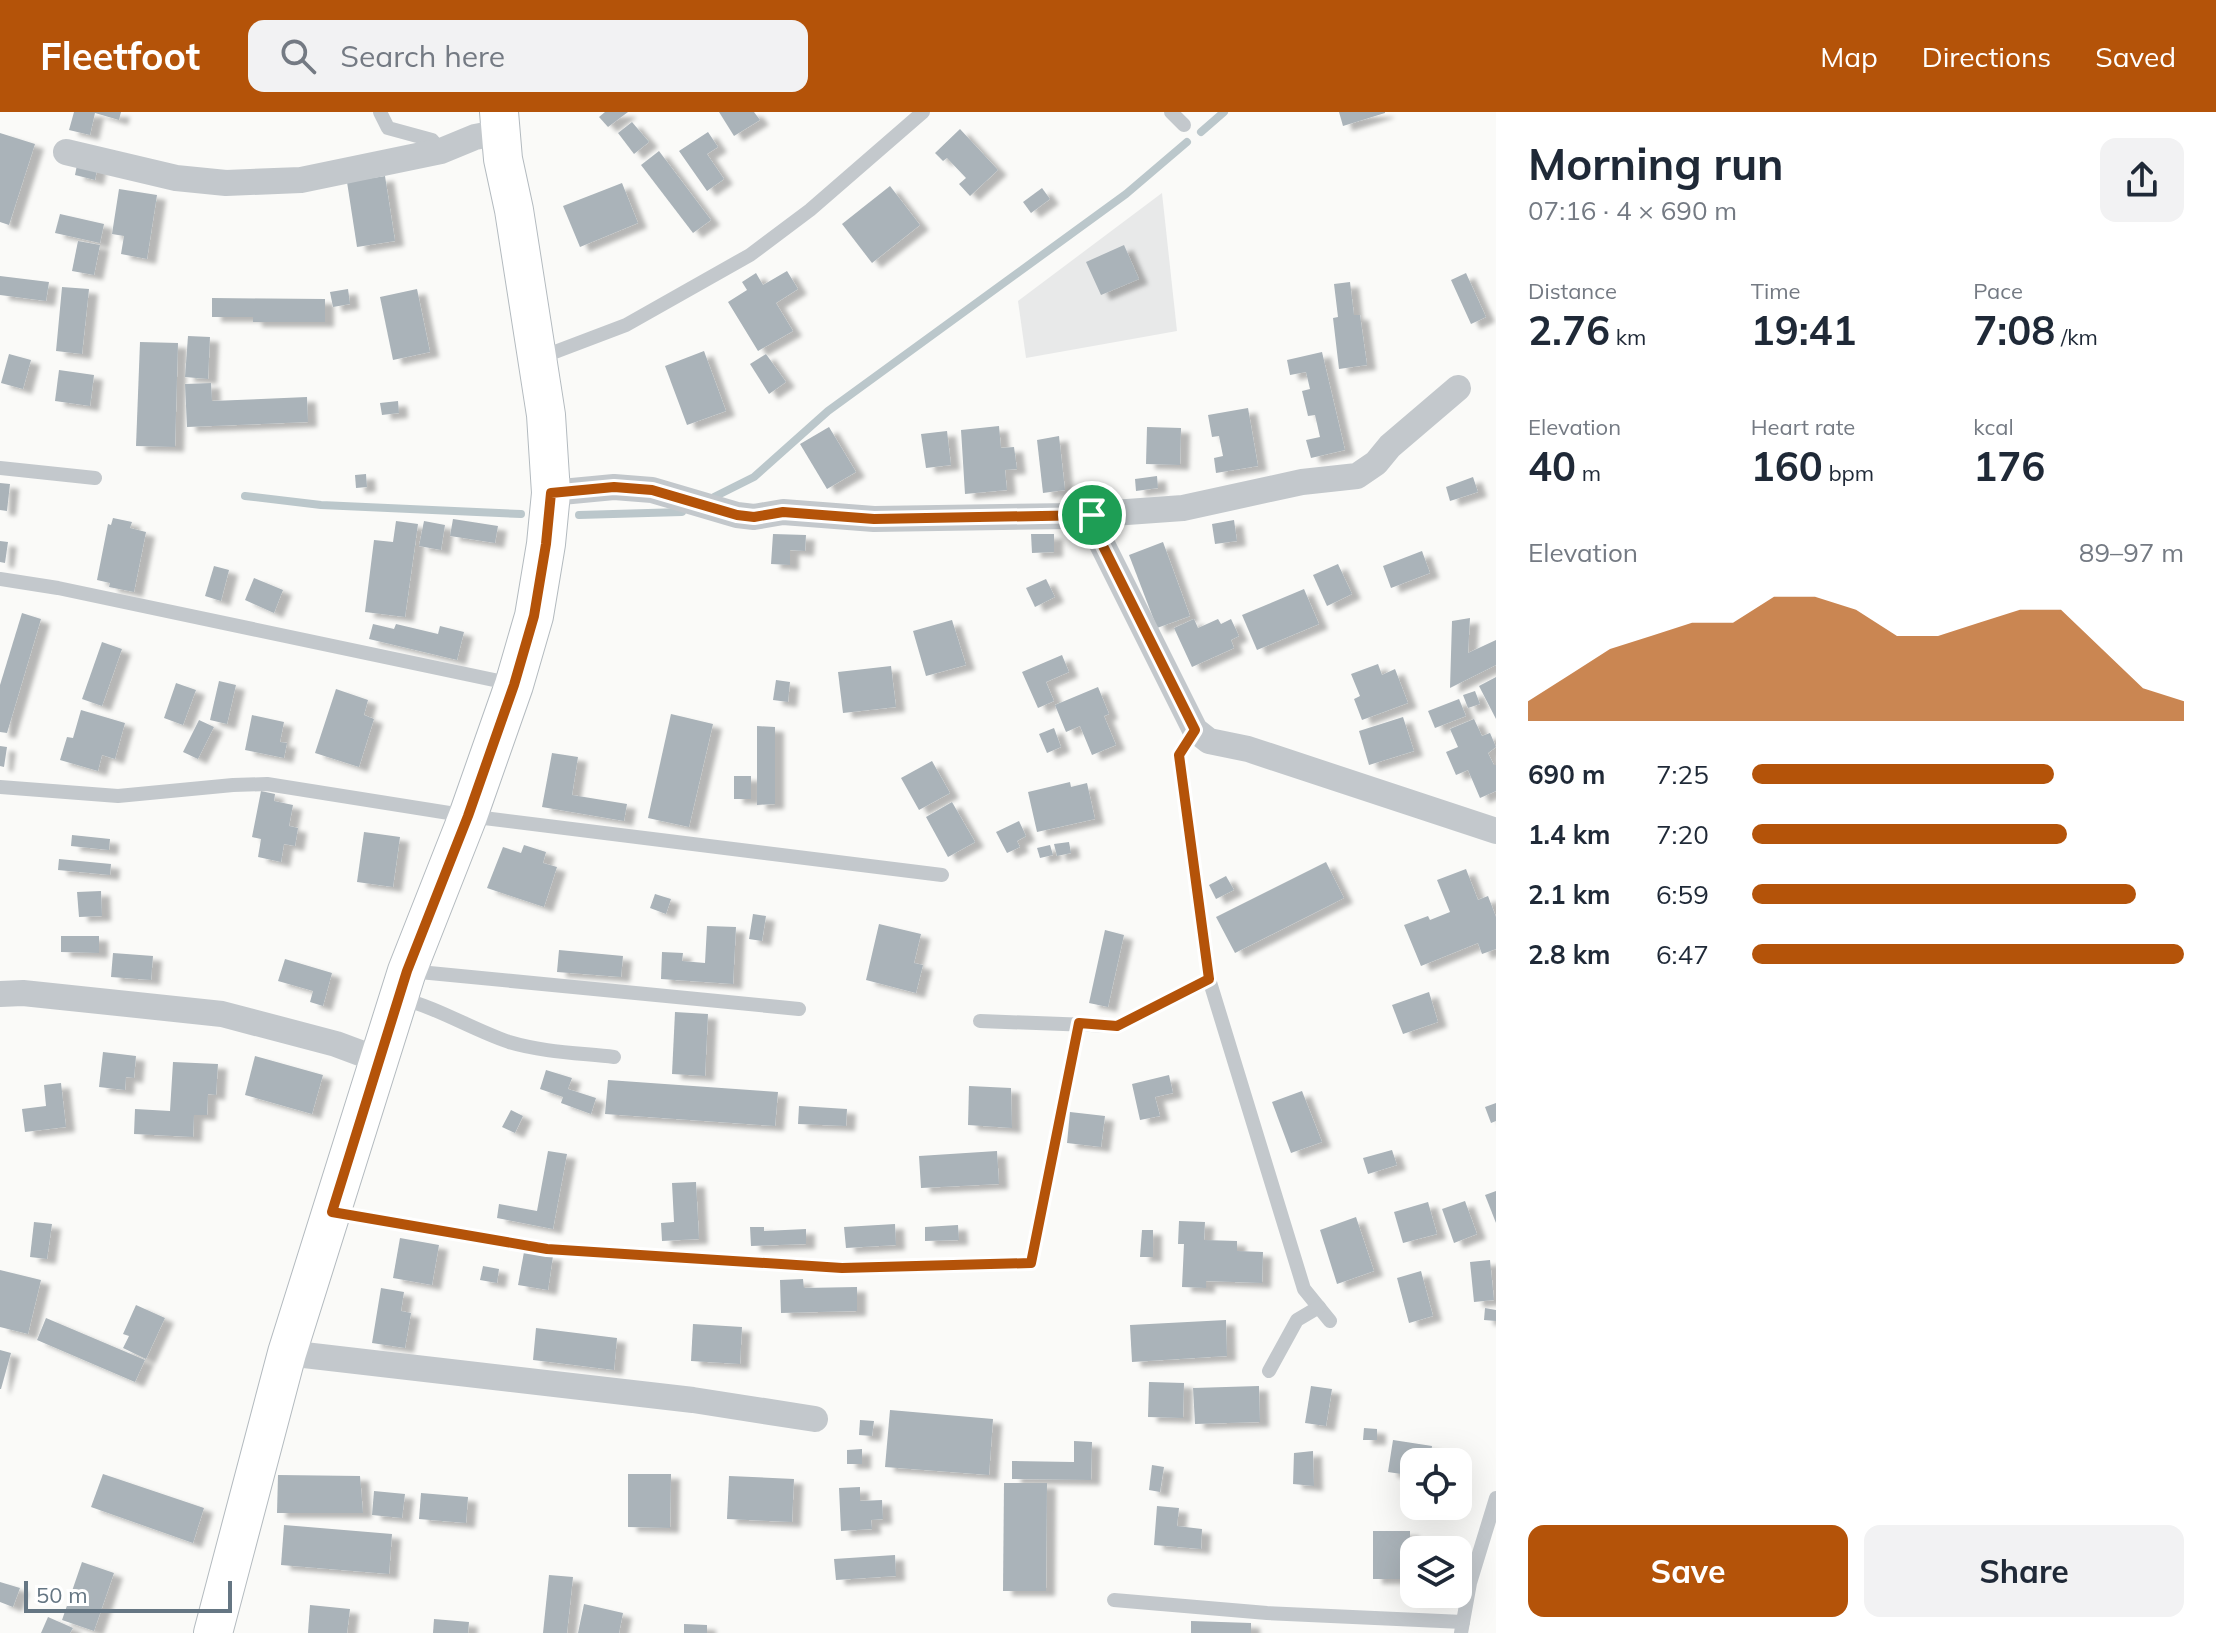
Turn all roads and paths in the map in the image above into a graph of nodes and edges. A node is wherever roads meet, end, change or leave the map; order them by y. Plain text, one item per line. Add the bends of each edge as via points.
1 (380, 112) edge
2 (923, 112) edge
3 (1171, 112) edge
4 (500, 122) edge
5 (1184, 125) dead end
6 (441, 151) junction
7 (66, 152) dead end
8 (539, 359) junction
9 (1458, 388) dead end
10 (0, 468) edge
11 (95, 478) dead end
12 (551, 493) junction
13 (1092, 515) junction
14 (0, 579) edge
15 (514, 685) junction
16 (1195, 730) junction
17 (0, 787) edge
18 (468, 816) junction
19 (1496, 831) edge
20 (942, 875) dead end
21 (1209, 979) junction
22 (403, 984) junction
23 (0, 994) edge
24 (799, 1009) dead end
25 (980, 1021) dead end
26 (1079, 1023) junction
27 (614, 1057) dead end
28 (379, 1060) junction
29 (332, 1212) junction
30 (1319, 1307) junction
31 (1330, 1321) dead end
32 (287, 1353) junction
33 (1269, 1371) dead end
34 (815, 1419) dead end
35 (1496, 1498) edge
36 (1114, 1600) dead end
37 (1462, 1628) edge
38 (213, 1633) edge

1 - 6 lane via 388,128 432,140
2 - 8 lane via 750,255 626,325
3 - 5 lane
4 - 6 street
4 - 8 main road
6 - 7 street via 301,180 226,183 176,178
8 - 12 main road
9 - 13 street via 1357,476 1302,482 1183,508
10 - 11 lane
12 - 13 street via 614,487 652,490 754,517 783,512 874,519
12 - 15 main road via 534,616
13 - 16 street
14 - 15 lane
15 - 18 main road
16 - 19 street via 1209,741 1248,749
16 - 21 lane via 1179,755
17 - 18 lane via 118,796 267,784
18 - 20 lane
18 - 22 main road
21 - 26 lane via 1117,1026
21 - 30 lane via 1304,1289
22 - 24 lane
22 - 27 lane via 429,1006 507,1041
22 - 28 main road
23 - 28 street via 222,1014
25 - 26 lane
26 - 29 lane via 1031,1263 842,1268 547,1249
28 - 29 main road
29 - 32 main road
30 - 31 lane
30 - 33 lane via 1297,1320
32 - 34 street
32 - 38 main road
35 - 37 lane
36 - 37 lane

